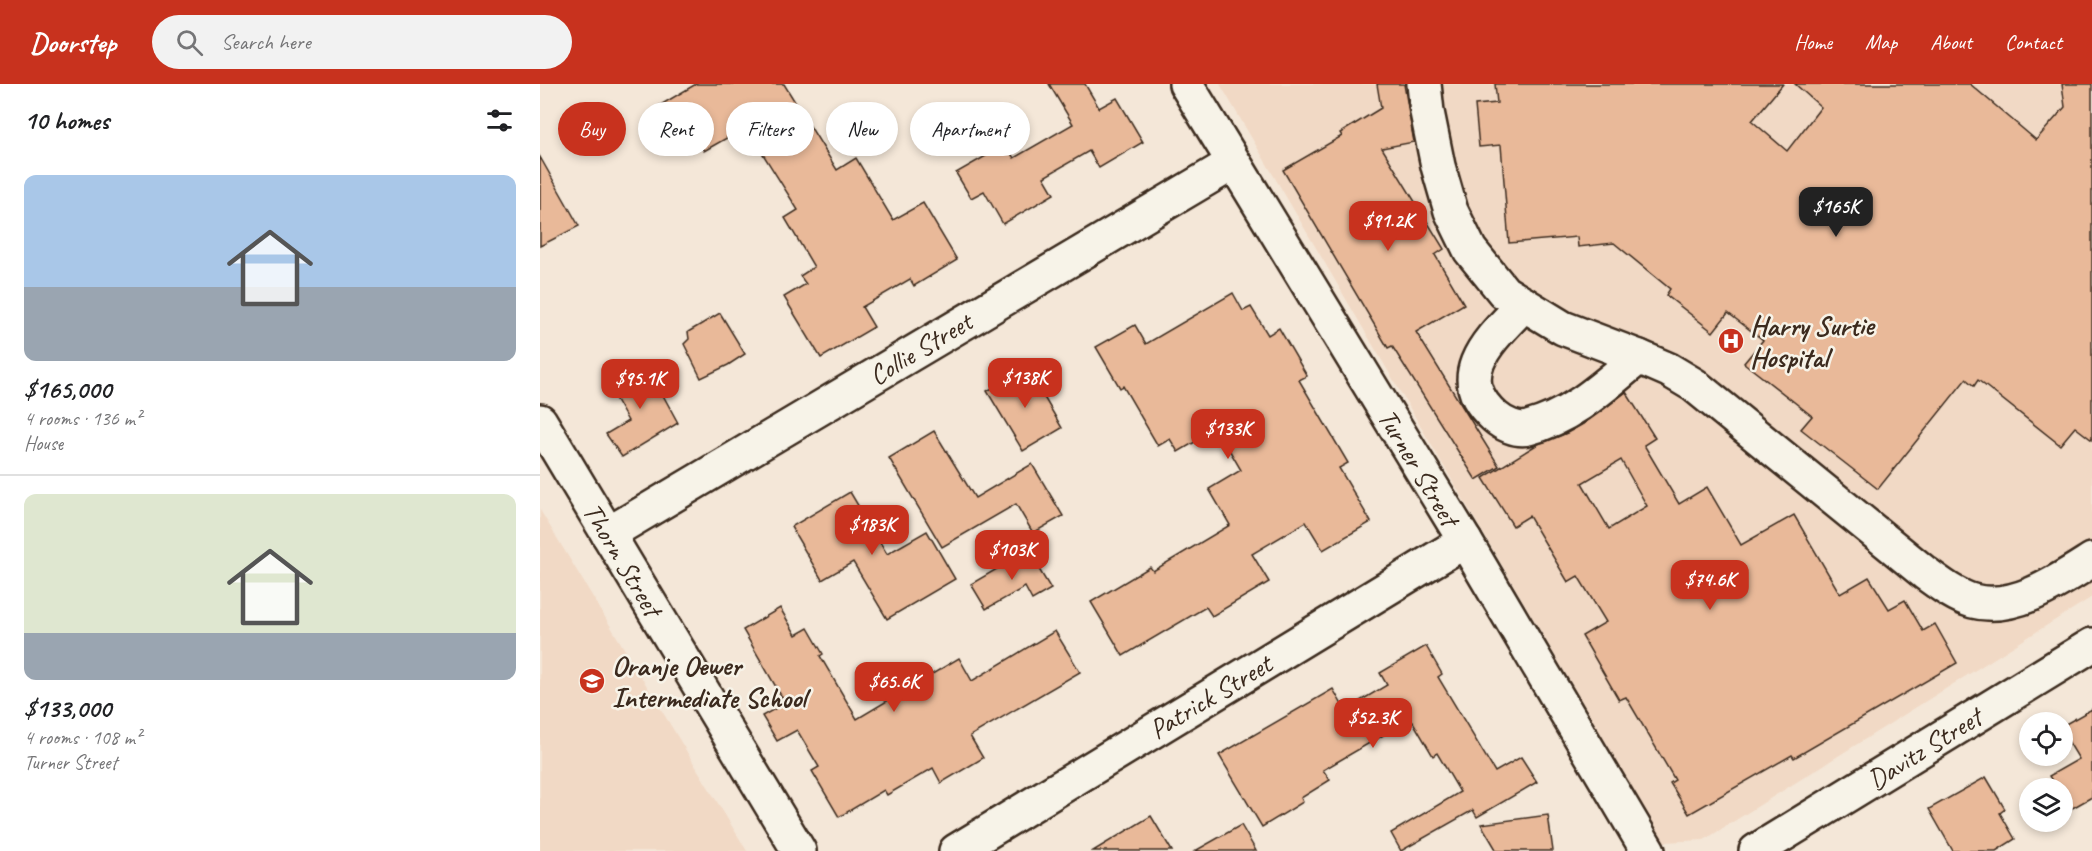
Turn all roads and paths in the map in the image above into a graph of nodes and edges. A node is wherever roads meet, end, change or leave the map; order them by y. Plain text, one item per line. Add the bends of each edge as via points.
1 (1186, 84) edge
2 (1424, 84) edge
3 (1233, 163) junction
4 (1524, 304) junction
5 (1639, 357) junction
6 (540, 421) edge
7 (608, 534) junction
8 (1465, 541) junction
9 (2092, 560) edge
10 (2092, 645) edge
11 (799, 851) edge
12 (956, 851) edge
13 (1648, 851) edge
14 (1756, 851) edge

1 - 3 street, Turner Street
2 - 4 street via 1451,211 1470,250 1504,292
3 - 7 street, Collie Street
3 - 8 street, Turner Street
4 - 5 street via 1563,327
4 - 5 street via 1480,354 1473,375 1476,393 1489,412 1504,424 1525,429 1557,419 1591,398
5 - 9 street via 1694,385 1924,573 1972,601 2000,602 2031,595
6 - 7 street, Thorn Street
7 - 11 street, Thorn Street
8 - 12 street, Patrick Street
8 - 13 street, Turner Street
10 - 14 street, Davitz Street

